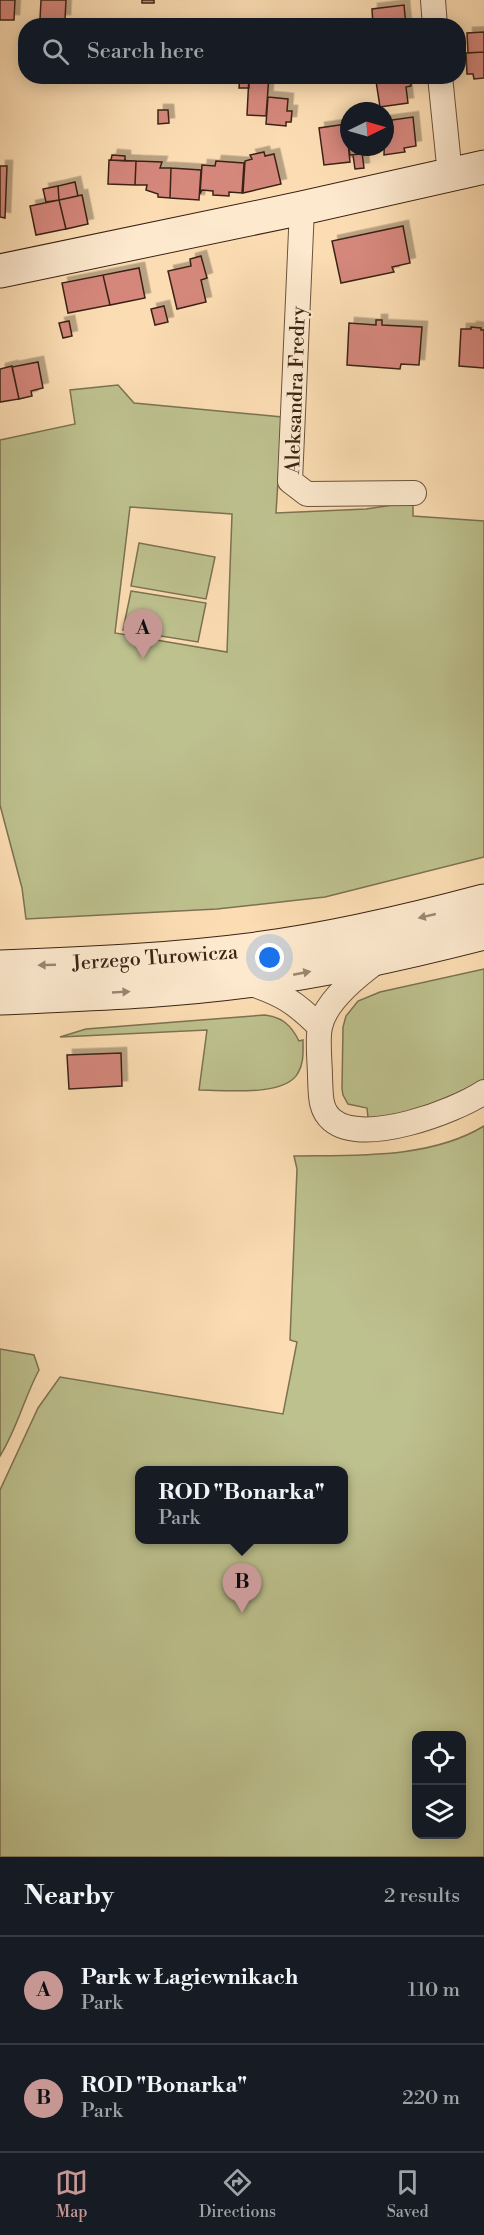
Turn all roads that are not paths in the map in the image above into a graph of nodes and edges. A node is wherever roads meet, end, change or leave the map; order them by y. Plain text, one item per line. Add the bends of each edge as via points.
1 (433, 0) edge
2 (434, 18) edge
3 (441, 84) edge
4 (484, 167) edge
5 (450, 176) junction
6 (302, 208) junction
7 (0, 271) edge
8 (414, 493) dead end
9 (484, 901) edge
10 (484, 933) edge
11 (380, 958) junction
12 (0, 967) edge
13 (244, 982) junction
14 (0, 998) edge
15 (320, 1027) junction
16 (484, 1092) edge

1 - 2 street
3 - 5 street
4 - 5 main road
5 - 6 main road
6 - 7 main road
6 - 8 street, Aleksandra Fredry via 290,481 307,494
9 -> 12 main road, Jerzego Turowicza via 354,932 257,949
10 - 11 main road, Jerzego Turowicza
13 -> 11 main road, Jerzego Turowicza
11 - 15 street via 350,981
14 -> 13 main road, Jerzego Turowicza
13 - 15 street via 294,1002
15 - 16 street via 321,1101 326,1114 337,1124 369,1128 408,1124 447,1112

